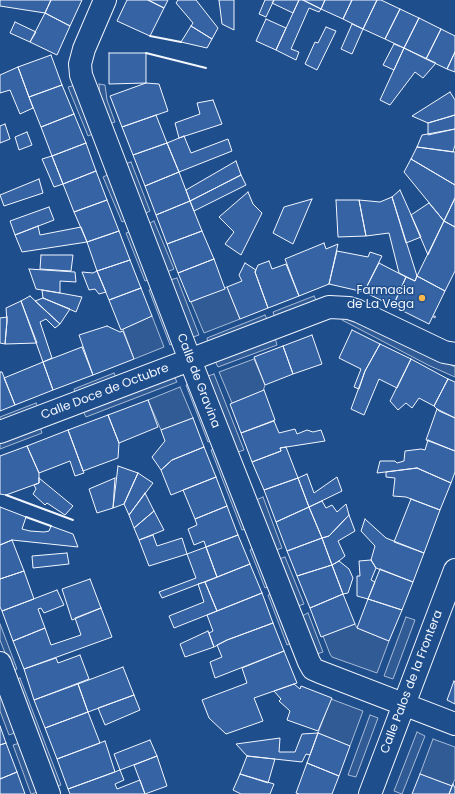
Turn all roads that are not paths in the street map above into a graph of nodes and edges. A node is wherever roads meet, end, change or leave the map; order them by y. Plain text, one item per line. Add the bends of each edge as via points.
1 (105, 0) edge
2 (455, 354) edge
3 (190, 360) junction
4 (0, 432) edge
5 (455, 570) edge
6 (0, 663) edge
7 (403, 705) junction
8 (455, 724) edge
9 (49, 794) edge
10 (370, 794) edge

1 - 3 street, Calle de Gravina via 84,49 80,64 81,75
2 - 3 street, Calle Doce de Octubre via 439,350 358,311 329,307
3 - 4 street, Calle Doce de Octubre
3 - 7 street, Calle de Gravina via 313,669
5 - 7 street, Calle Palos de la Frontera
6 - 9 street
7 - 8 street, Calle de Gravina
7 - 10 street, Calle Palos de la Frontera

